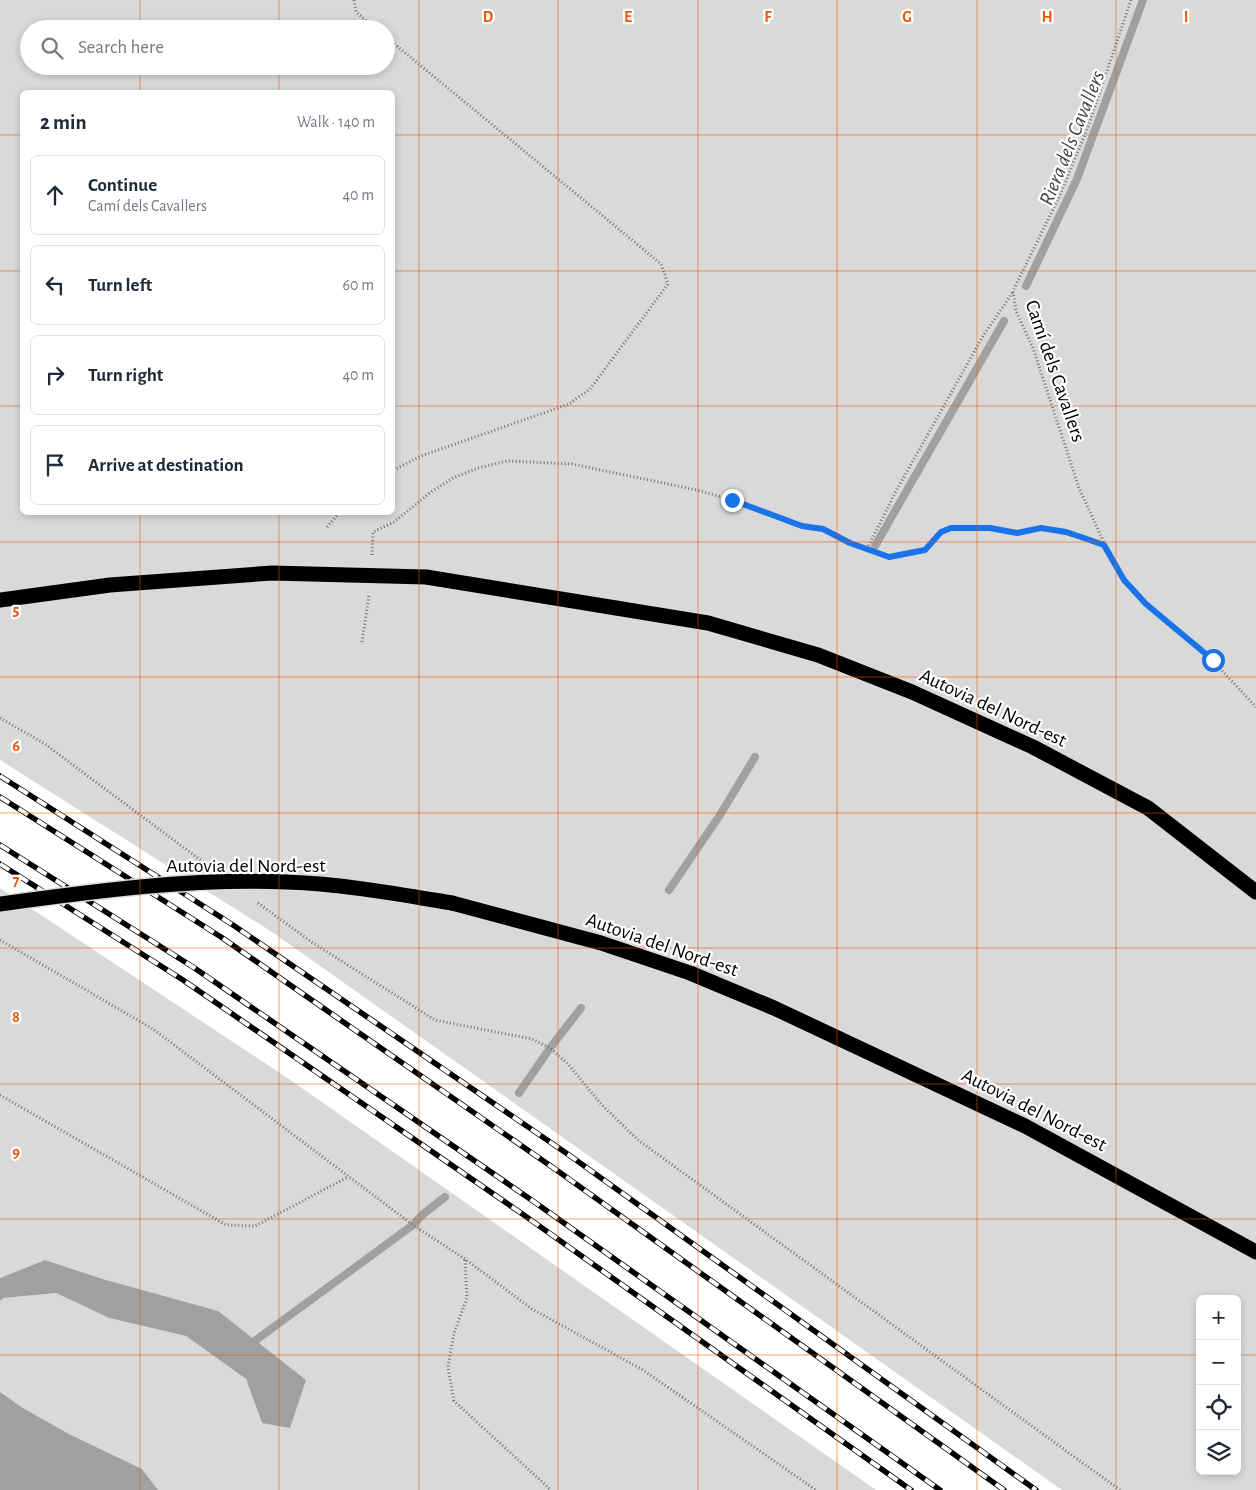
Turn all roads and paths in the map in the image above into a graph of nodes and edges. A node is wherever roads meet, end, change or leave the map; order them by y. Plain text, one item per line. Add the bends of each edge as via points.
1 (354, 0) edge
2 (1131, 0) edge
3 (365, 20) edge
4 (395, 44) edge
5 (1013, 291) junction
6 (395, 469) edge
7 (337, 515) edge
8 (327, 527) dead end
9 (1104, 545) junction
10 (867, 550) junction
11 (371, 561) dead end
12 (369, 590) dead end
13 (0, 600) edge
14 (362, 642) dead end
15 (1256, 707) edge
16 (0, 718) edge
17 (210, 867) dead end
18 (1256, 892) edge
19 (258, 902) dead end
20 (0, 904) edge
21 (0, 940) edge
22 (0, 1095) edge
23 (348, 1177) junction
24 (1256, 1252) edge
25 (465, 1259) junction
26 (551, 1490) edge
27 (816, 1490) edge
28 (1120, 1490) edge

1 - 3 path via 356,12
2 - 5 path, Camí dels Cavallers via 1088,128 1060,195
4 - 6 path via 661,264 668,284 590,389 569,404 421,456
5 - 9 path, Camí dels Cavallers via 1016,311 1033,348 1079,488
5 - 10 path via 982,336
7 - 8 path
9 - 10 path via 1066,532 1041,528 1017,533 973,527 941,532 925,550 889,557
9 - 15 path, Camí dels Cavallers via 1124,580 1146,604 1201,648
10 - 11 path via 823,529 802,526 697,490 572,464 507,461 453,478 394,522 373,532
12 - 14 path
13 - 18 highway, Autovia del Nord-est, bridge via 110,585 272,573 426,577 708,623 818,656 912,692 1024,743 1148,808
16 - 17 path via 45,744
19 - 28 path via 313,943 435,1020 532,1039 550,1048 638,1140
20 - 24 highway, Autovia del Nord-est, bridge via 115,888 287,882 373,889 452,904 601,943 690,973 774,1008 1025,1126
21 - 23 path via 153,1029
22 - 23 path via 226,1225 255,1226
23 - 25 path
25 - 26 path via 467,1298 454,1334 448,1367 454,1401
25 - 27 path via 532,1309 643,1370

